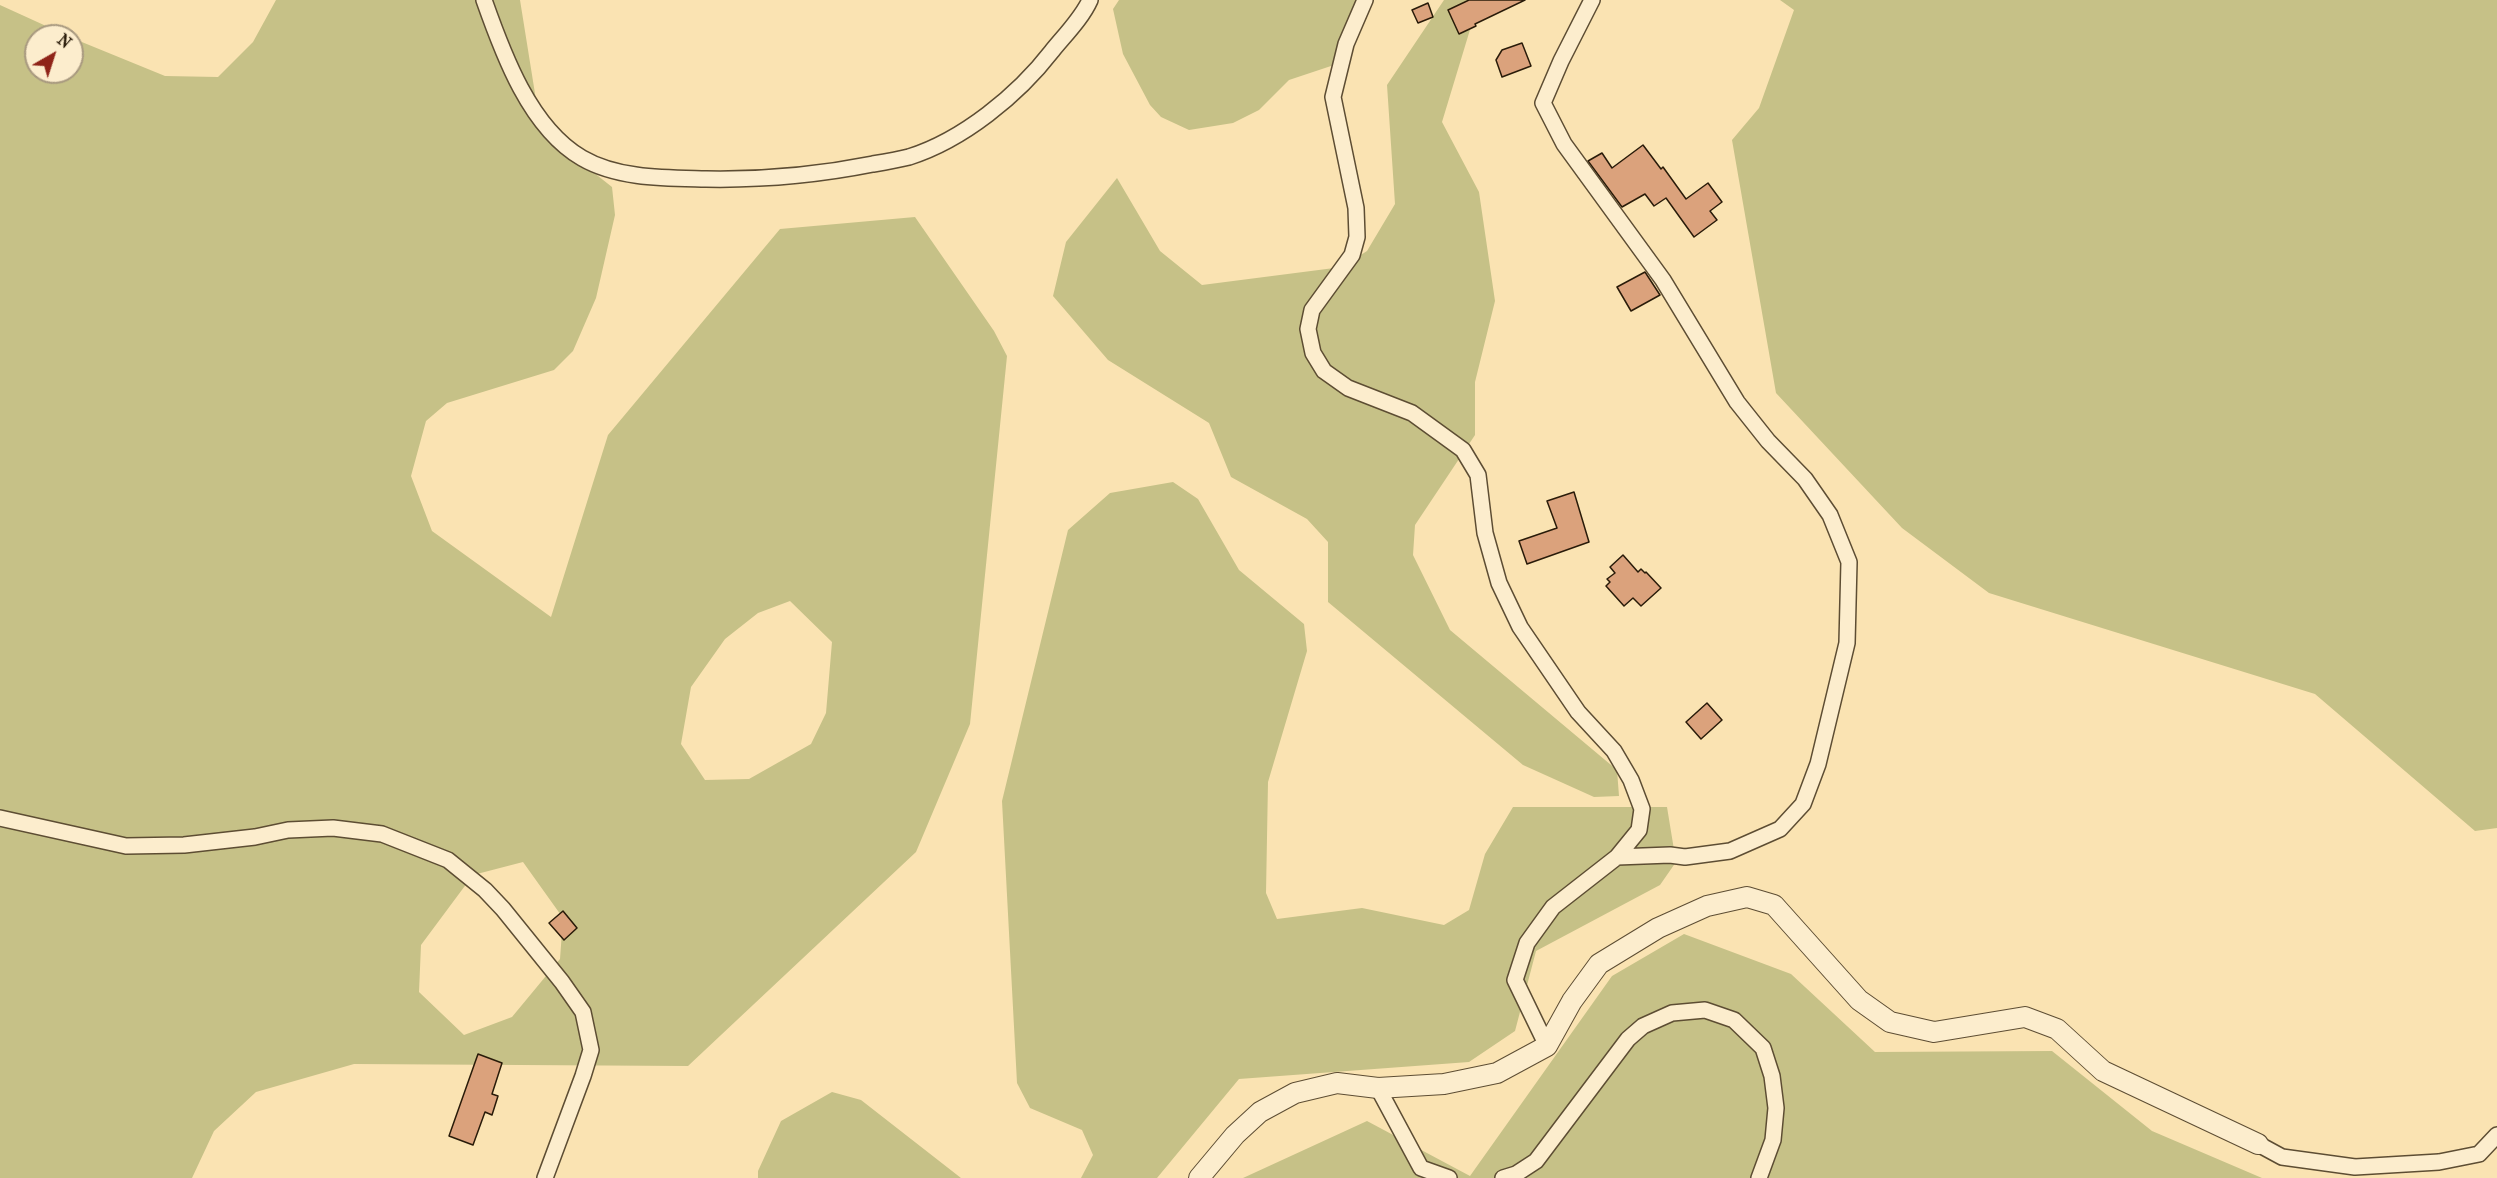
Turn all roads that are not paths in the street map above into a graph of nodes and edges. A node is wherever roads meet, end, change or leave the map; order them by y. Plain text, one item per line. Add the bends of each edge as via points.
1 (484, 0) edge
2 (1090, 0) edge
3 (1365, 0) edge
4 (1593, 0) edge
5 (0, 818) edge
6 (1617, 857) junction
7 (1547, 1046) junction
8 (1377, 1088) junction
9 (2497, 1135) edge
10 (2258, 1144) joint
11 (545, 1178) edge
12 (1199, 1178) edge
13 (1449, 1178) edge
14 (1503, 1178) edge
15 (1759, 1178) edge

1 - 2 street via 522,91 556,139 583,159 614,170 663,178 746,179 841,170 909,157 966,131 1034,75
3 - 6 street via 1346,44 1333,97 1356,208 1357,237 1352,255 1312,310 1308,329 1313,353 1324,371 1348,388 1412,413 1463,450 1478,475 1485,533 1499,583 1520,627 1578,712 1614,751 1642,809 1639,830
4 - 6 street via 1544,103 1564,144 1663,280 1737,402 1805,479 1830,515 1849,562 1847,643 1818,764 1803,804 1780,829 1730,851 1684,857
5 - 11 street via 126,846 184,845 288,830 333,828 382,834 448,860 503,909 583,1012 591,1050
6 - 7 street via 1553,907 1527,943 1515,980
7 - 8 street via 1497,1073 1444,1084
7 - 10 street via 1599,964 1658,928 1707,906 1747,897 1774,905 1859,1000 1890,1022 1934,1032 2025,1017 2056,1029 2103,1071
8 - 12 street via 1337,1083 1295,1093 1260,1112 1234,1135
8 - 13 street via 1422,1168
9 - 10 street via 2479,1154 2439,1162 2355,1167 2282,1157
14 - 15 street via 1536,1161 1628,1039 1643,1026 1672,1013 1705,1010 1734,1020 1763,1048 1769,1066 1776,1108 1773,1140

